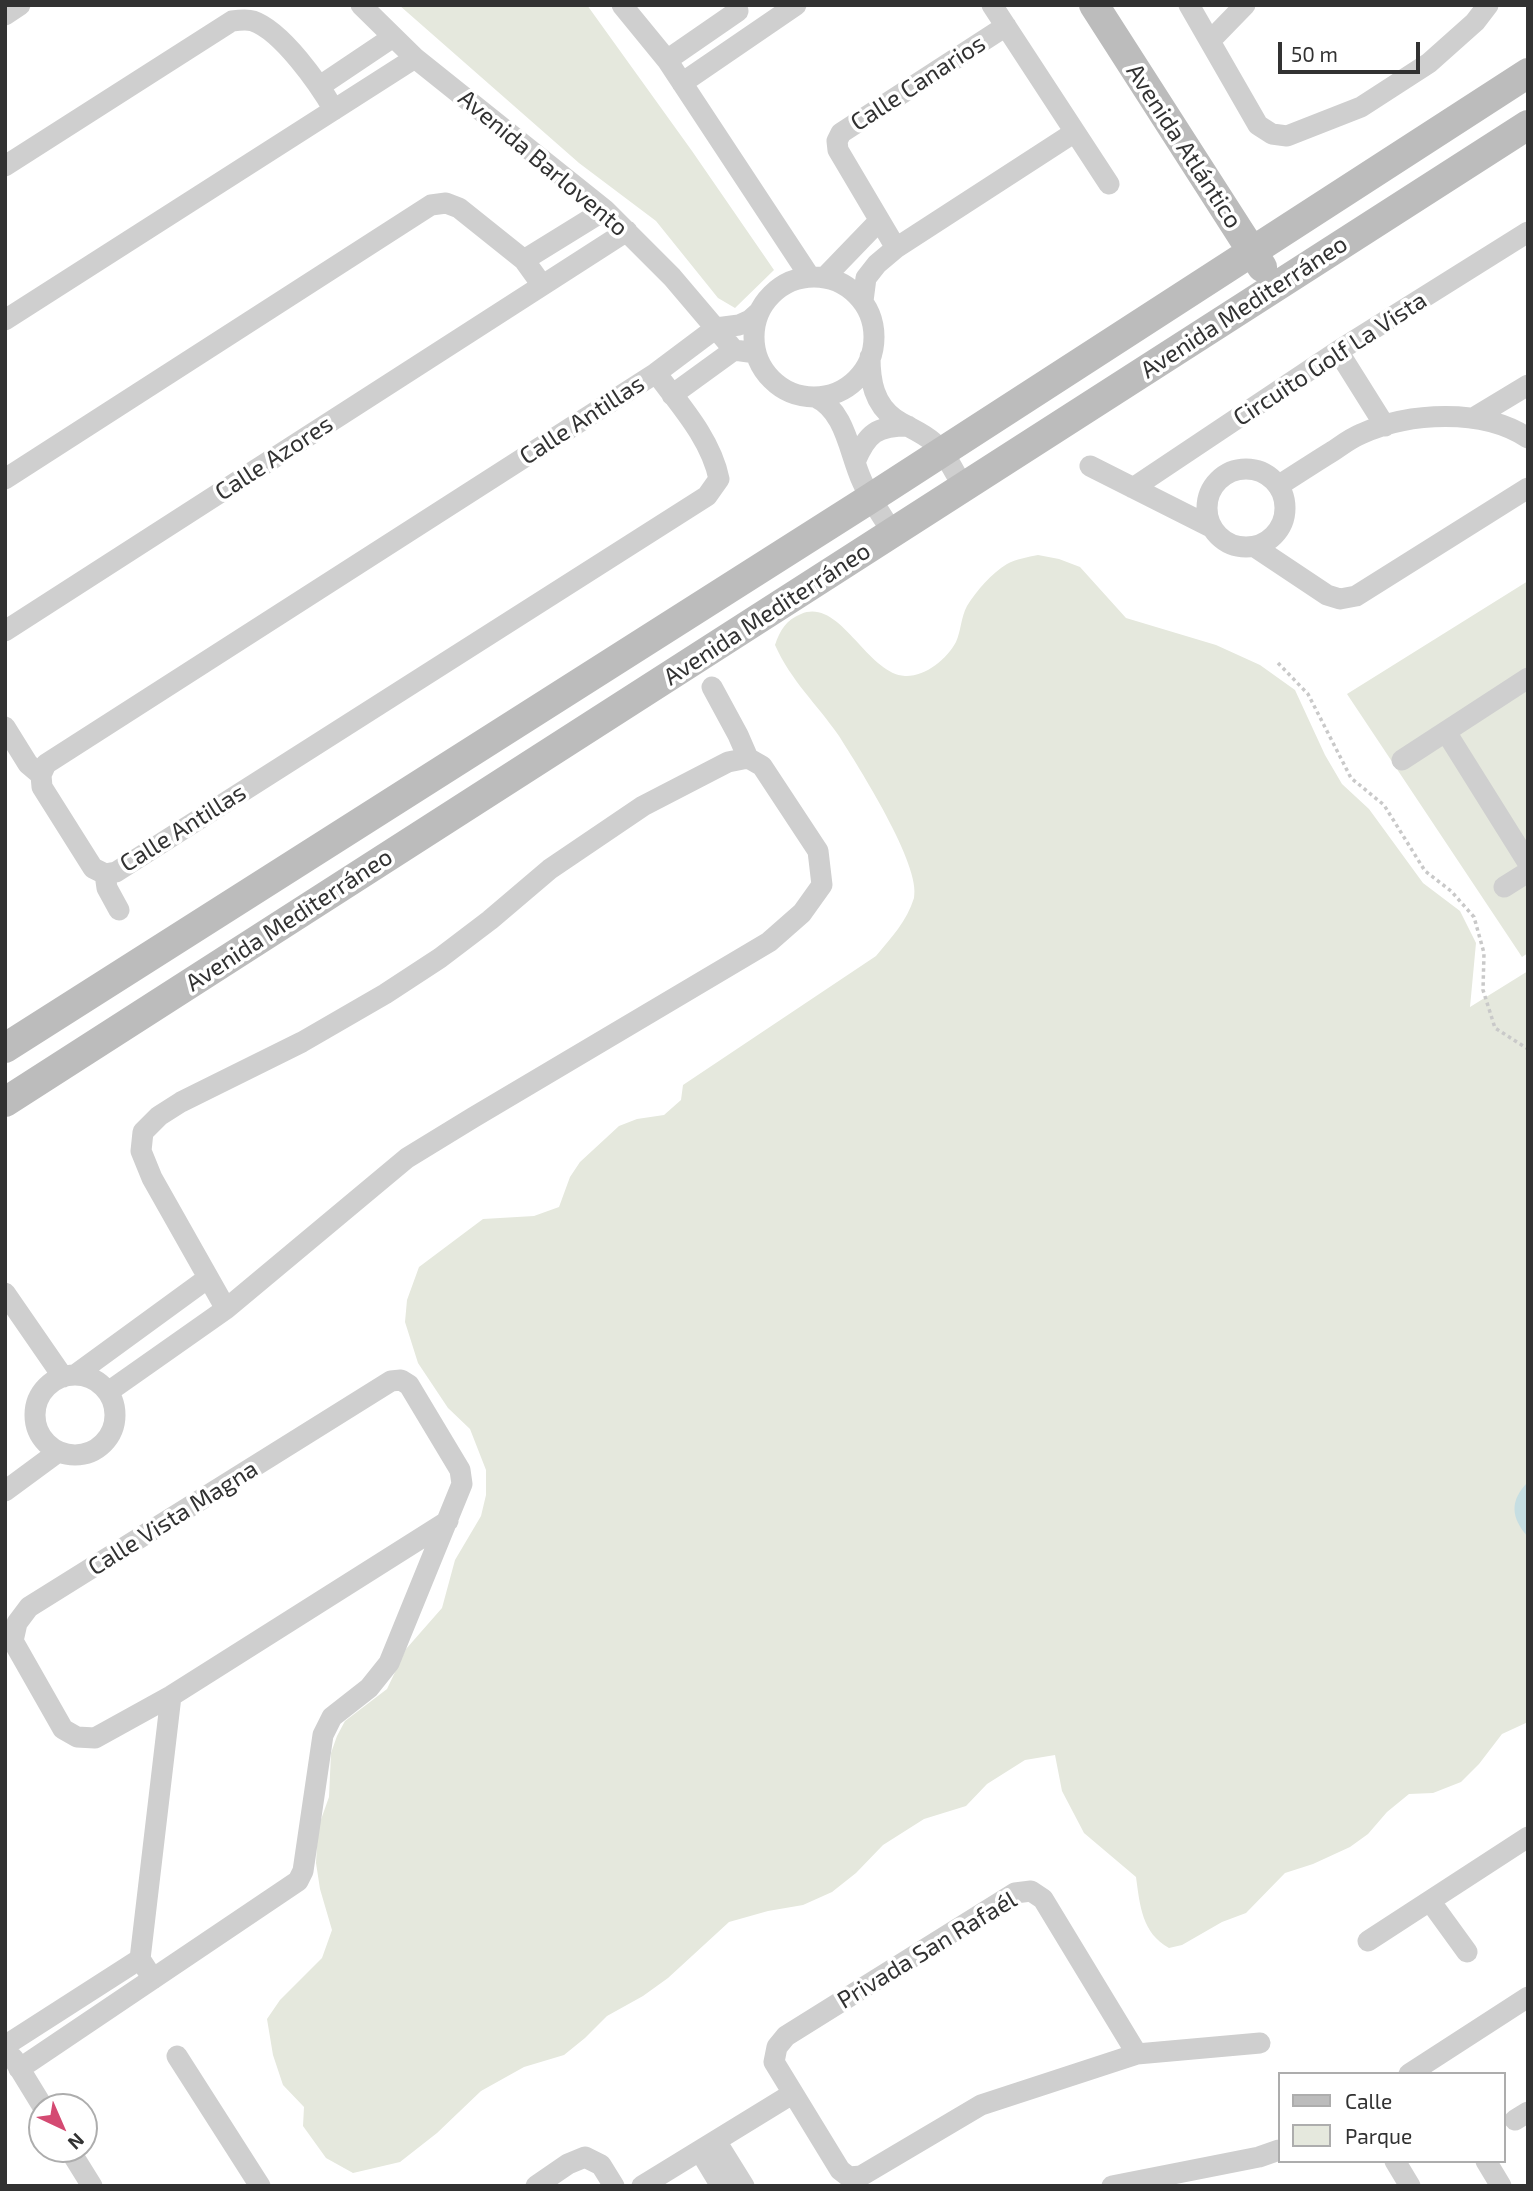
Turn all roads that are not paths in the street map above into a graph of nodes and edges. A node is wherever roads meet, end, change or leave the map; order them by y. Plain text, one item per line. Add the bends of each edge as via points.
1 (20, 5) edge
2 (361, 5) edge
3 (622, 5) edge
4 (796, 5) edge
5 (992, 5) edge
6 (1094, 5) edge
7 (1189, 5) edge
8 (1245, 5) edge
9 (1488, 5) edge
10 (736, 8) edge
11 (5, 15) edge
12 (1006, 26) junction
13 (754, 33) junction
14 (393, 37) junction
15 (1210, 41) junction
16 (415, 58) junction
17 (667, 60) junction
18 (1528, 73) edge
19 (682, 83) junction
20 (320, 86) junction
21 (334, 110) junction
22 (1528, 125) edge
23 (1075, 132) junction
24 (5, 166) edge
25 (1109, 184) dead end
26 (605, 210) junction
27 (879, 221) junction
28 (627, 231) junction
29 (1528, 232) edge
30 (896, 248) junction
31 (1252, 251) junction
32 (524, 260) junction
33 (817, 278) junction
34 (542, 285) junction
35 (1275, 286) junction
36 (863, 301) junction
37 (760, 311) junction
38 (5, 320) edge
39 (716, 328) junction
40 (734, 350) junction
41 (1338, 351) junction
42 (756, 353) junction
43 (870, 357) junction
44 (656, 373) junction
45 (1528, 385) edge
46 (672, 395) junction
47 (815, 397) junction
48 (1475, 417) junction
49 (908, 426) junction
50 (1385, 426) junction
51 (1523, 431) edge
52 (941, 451) junction
53 (855, 462) junction
54 (1090, 466) dead end
55 (5, 478) edge
56 (963, 486) junction
57 (1278, 486) junction
58 (1133, 488) junction
59 (1528, 488) edge
60 (872, 498) junction
61 (1211, 527) junction
62 (893, 533) junction
63 (1255, 547) junction
64 (5, 631) edge
65 (1528, 678) edge
66 (712, 688) dead end
67 (5, 727) edge
68 (1446, 732) junction
69 (748, 758) junction
70 (1402, 760) dead end
71 (41, 775) junction
72 (1528, 863) edge
73 (1528, 872) edge
74 (105, 874) junction
75 (1504, 887) dead end
76 (119, 910) dead end
77 (5, 1048) edge
78 (5, 1102) edge
79 (208, 1278) junction
80 (5, 1293) edge
81 (226, 1309) junction
82 (69, 1376) junction
83 (108, 1392) junction
84 (58, 1452) junction
85 (5, 1491) edge
86 (448, 1521) junction
87 (171, 1696) junction
88 (1528, 1837) edge
89 (1430, 1900) junction
90 (1368, 1941) dead end
91 (1467, 1952) dead end
92 (140, 1959) junction
93 (153, 1979) junction
94 (1528, 1997) edge
95 (1260, 2043) dead end
96 (6, 2044) edge
97 (1137, 2054) junction
98 (177, 2056) dead end
99 (19, 2069) junction
100 (1422, 2070) edge
101 (34, 2093) edge
102 (792, 2094) junction
103 (708, 2146) junction
104 (1278, 2150) edge
105 (78, 2163) edge
106 (1396, 2163) edge
107 (1487, 2163) edge
108 (253, 2183) edge
109 (92, 2186) edge
110 (536, 2186) edge
111 (614, 2186) edge
112 (642, 2186) edge
113 (721, 2186) edge
114 (744, 2186) edge
115 (1112, 2186) edge
116 (1410, 2186) edge
117 (1501, 2186) edge

1 - 11 street
2 - 14 street, Avenida Barlovento
3 - 17 street
4 - 13 street
5 - 12 street
6 - 31 street, Avenida Atlántico
7 - 15 street
8 - 15 street
9 - 15 street via 1429,62 1361,107 1287,136 1258,125
10 - 13 street
10 - 17 street
12 - 23 street, Calle Canarios
12 - 27 street, Calle Canarios via 841,133 838,150
13 - 19 street
14 - 16 street, Avenida Barlovento
14 - 20 street
16 - 21 street
16 - 26 street, Avenida Barlovento
17 - 19 street
18 - 31 street, Avenida Mediterráneo
19 - 33 street
20 - 21 street
20 - 24 street via 268,28 251,20 232,20
21 - 38 street
22 - 35 street, Avenida Mediterráneo
23 - 25 street, Calle Canarios
23 - 30 street
26 - 28 street, Avenida Barlovento
26 - 32 street
27 - 30 street, Calle Canarios
27 - 33 street
28 - 34 street, Calle Azores
28 - 39 street, Avenida Barlovento
29 - 41 street, Circuito Golf La Vista
30 - 36 street via 866,278
31 - 35 street, Avenida Atlántico
31 - 52 street, Avenida Mediterráneo
32 - 34 street
32 - 55 street via 459,208 446,203 431,205
33 - 36 street via 845,286
33 - 37 street via 780,288
34 - 64 street, Calle Azores
35 - 56 street, Avenida Mediterráneo
36 - 43 street via 873,330
37 - 39 street via 739,325
37 - 42 street via 755,325
39 - 40 street, Avenida Barlovento
39 - 44 street, Calle Antillas
40 - 42 street
40 - 46 street, Calle Antillas
41 - 50 street
41 - 58 street, Circuito Golf La Vista
42 - 47 street via 779,386
43 - 47 street via 851,384
43 - 49 street via 873,390 883,408
44 - 46 street, Calle Antillas
44 - 71 street, Calle Antillas via 46,764
45 - 48 street
46 - 74 street, Calle Antillas via 715,461 719,479 707,496 116,872
47 - 53 street via 834,412
48 - 50 street via 1419,418
48 - 51 street
49 - 52 street
49 - 53 street via 876,431
50 - 57 street via 1360,434
52 - 56 street
52 - 60 street, Avenida Mediterráneo
53 - 60 street
54 - 58 street
56 - 62 street, Avenida Mediterráneo
57 - 61 street via 1258,471 1244,469 1220,479 1207,501
57 - 63 street via 1284,498 1283,523
58 - 61 street
59 - 63 street via 1348,598 1327,595
60 - 62 street
60 - 77 street, Avenida Mediterráneo
61 - 63 street via 1230,545
62 - 78 street, Avenida Mediterráneo
65 - 68 street
66 - 69 street
67 - 71 street via 28,764
68 - 70 street
68 - 72 street
69 - 79 street via 728,762 643,806 550,869 440,958 385,994 159,1116 143,1132 141,1151
69 - 81 street via 762,766 818,850 822,885 802,913 769,942 407,1158
71 - 74 street, Calle Antillas via 42,787 93,868
73 - 75 street
74 - 76 street
79 - 81 street
79 - 82 street
80 - 82 street
81 - 83 street
82 - 83 street via 88,1377
82 - 84 street via 43,1391 34,1413 40,1436
83 - 84 street via 115,1422 106,1441 89,1453
84 - 85 street
86 - 87 street, Calle Vista Magna
86 - 87 street, Calle Vista Magna via 463,1484 460,1470 408,1385 391,1381 29,1608 17,1623 13,1641 63,1729 78,1737 95,1738
86 - 93 street, Calle Vista Magna via 389,1663 369,1688 331,1717 323,1735 298,1881
87 - 92 street
88 - 89 street
89 - 90 street
89 - 91 street
92 - 93 street
92 - 96 street
93 - 99 street, Calle Vista Magna
94 - 100 street
95 - 97 street, Privada San Rafaél
96 - 99 street
97 - 102 street, Privada San Rafaél via 981,2105 860,2176 849,2177 840,2170
97 - 102 street, Privada San Rafaél via 1043,1899 1031,1891 1015,1893 786,2036 777,2047 774,2062
98 - 108 street
99 - 101 street
102 - 103 street
103 - 112 street
103 - 113 street
103 - 114 street
104 - 115 street
105 - 109 street
106 - 116 street
107 - 117 street
110 - 111 street via 585,2157 601,2165

